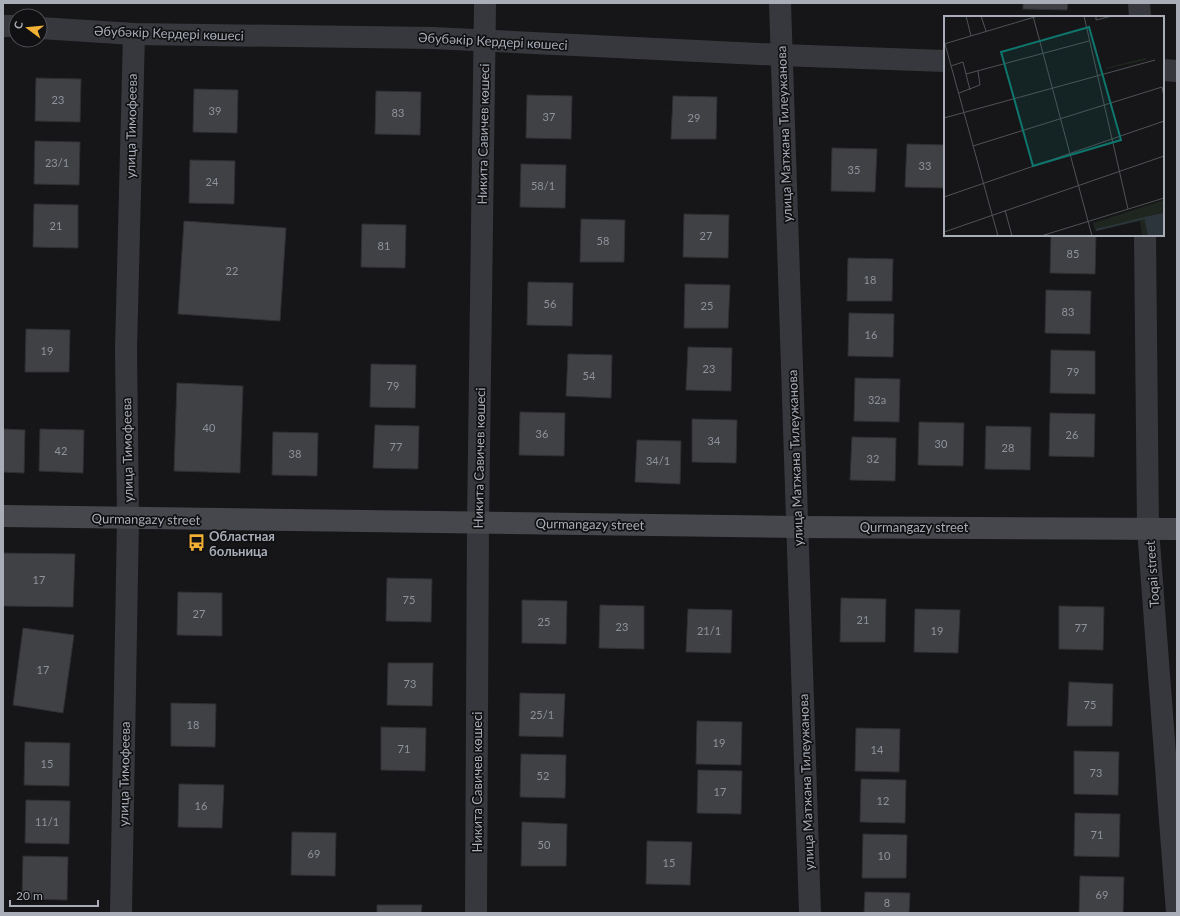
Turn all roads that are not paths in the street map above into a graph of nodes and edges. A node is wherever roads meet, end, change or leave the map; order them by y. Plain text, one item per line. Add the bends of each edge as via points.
1 (485, 3) edge
2 (780, 3) edge
3 (1139, 3) edge
4 (1140, 16) edge
5 (48, 29) edge
6 (134, 34) junction
7 (484, 40) junction
8 (781, 55) junction
9 (944, 61) edge
10 (1164, 70) edge
11 (1177, 71) edge
12 (1145, 236) edge
13 (3, 516) edge
14 (128, 519) junction
15 (478, 523) junction
16 (797, 527) junction
17 (1148, 529) junction
18 (1177, 529) edge
19 (121, 913) edge
20 (476, 913) edge
21 (810, 913) edge
22 (1177, 913) edge

1 - 7 street, Никита Савичев көшесі
2 - 8 street, улица Матжана Тилеужанова
3 - 4 street
5 - 6 street, Әбубәкір Кердері көшесі
6 - 7 street, Әбубәкір Кердері көшесі
6 - 14 street, улица Тимофеева via 126,349
7 - 8 street, Әбубәкір Кердері көшесі
7 - 15 street, Никита Савичев көшесі
8 - 9 street, Әбубәкір Кердері көшесі
8 - 16 street, улица Матжана Тилеужанова
10 - 11 street
12 - 17 street, Toqai street
13 - 14 street, Qurmangazy street
14 - 15 street, Qurmangazy street
14 - 19 street, улица Тимофеева
15 - 16 street, Qurmangazy street
15 - 20 street, Никита Савичев көшесі
16 - 17 street, Qurmangazy street
16 - 21 street, улица Матжана Тилеужанова
17 - 18 street, Qurmangazy street
17 - 22 street, Toqai street

